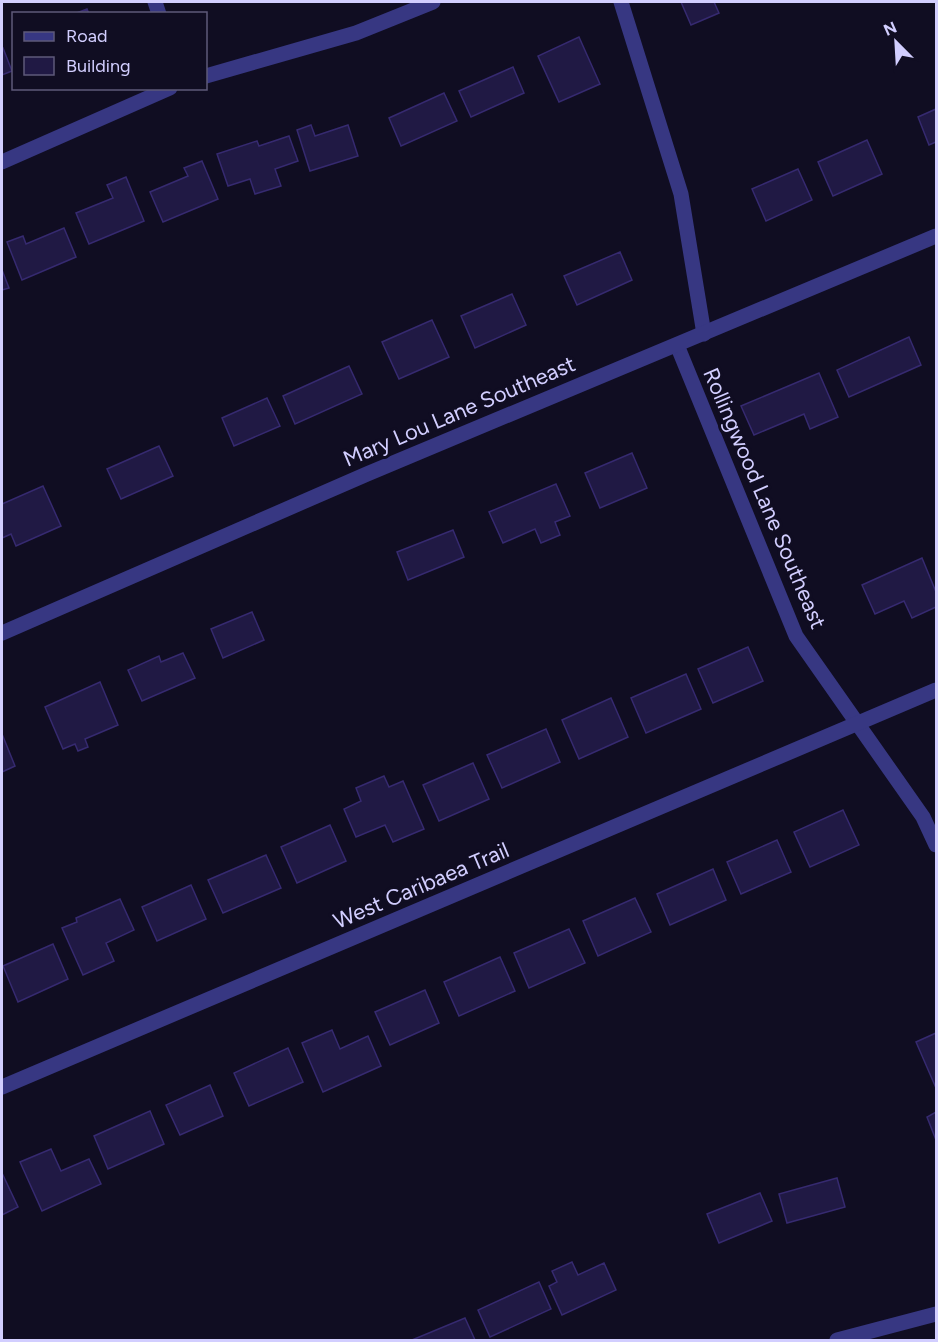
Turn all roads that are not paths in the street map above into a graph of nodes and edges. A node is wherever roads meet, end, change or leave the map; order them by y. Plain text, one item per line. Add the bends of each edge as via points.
1 (433, 2) edge
2 (621, 2) edge
3 (207, 76) edge
4 (165, 90) edge
5 (2, 162) edge
6 (936, 236) edge
7 (704, 334) junction
8 (677, 345) junction
9 (2, 633) edge
10 (936, 690) edge
11 (858, 724) junction
12 (936, 844) edge
13 (2, 1087) edge
14 (936, 1314) edge
15 (837, 1341) edge

1 - 3 street via 356,33
2 - 7 street via 681,194
4 - 5 street
6 - 7 street, Mary Lou Lane Southeast
7 - 8 street, Mary Lou Lane Southeast
8 - 9 street, Mary Lou Lane Southeast via 367,474
8 - 11 street, Rollingwood Lane Southeast via 796,636
10 - 11 street, West Caribaea Trail
11 - 12 street, Rollingwood Lane Southeast via 923,817
11 - 13 street, West Caribaea Trail
14 - 15 street

